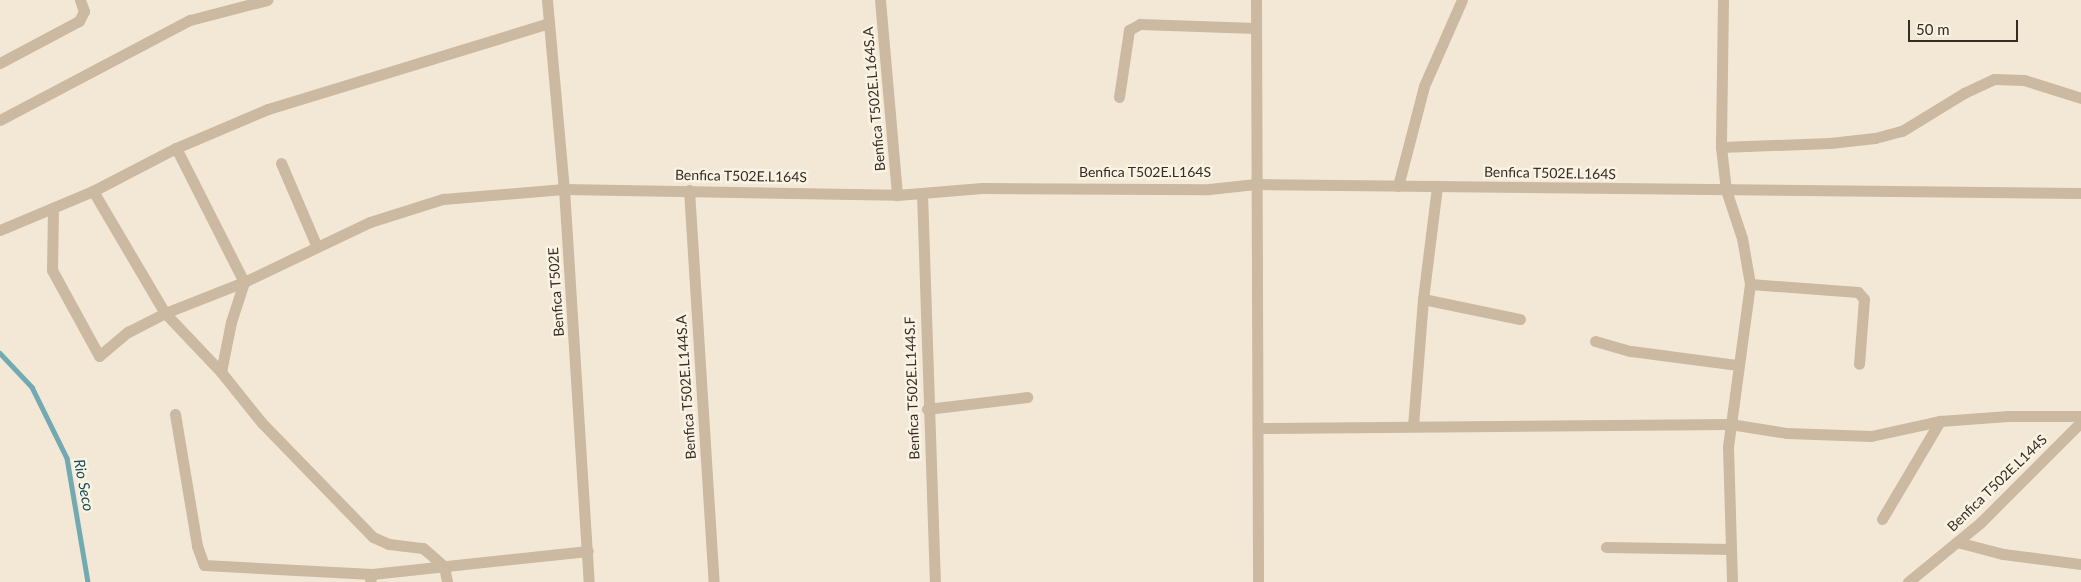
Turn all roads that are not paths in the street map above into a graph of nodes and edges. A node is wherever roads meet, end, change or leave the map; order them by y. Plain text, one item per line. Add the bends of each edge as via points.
1 (80, 0) edge
2 (267, 0) edge
3 (547, 0) edge
4 (880, 0) edge
5 (1256, 0) edge
6 (1462, 0) edge
7 (1723, 0) edge
8 (549, 23) junction
9 (1256, 28) junction
10 (0, 64) edge
11 (1119, 97) dead end
12 (2081, 98) edge
13 (0, 120) edge
14 (1721, 147) junction
15 (176, 148) junction
16 (282, 163) dead end
17 (1256, 184) junction
18 (1398, 186) junction
19 (1437, 186) junction
20 (564, 189) junction
21 (689, 190) junction
22 (1726, 190) junction
23 (93, 191) junction
24 (2081, 192) edge
25 (922, 193) junction
26 (897, 195) junction
27 (53, 208) junction
28 (1, 227) edge
29 (317, 247) junction
30 (244, 282) junction
31 (1750, 284) junction
32 (1423, 299) junction
33 (165, 314) junction
34 (1520, 319) dead end
35 (1595, 341) dead end
36 (1859, 364) dead end
37 (1738, 365) junction
38 (221, 372) junction
39 (1028, 397) dead end
40 (927, 409) junction
41 (175, 414) dead end
42 (2081, 416) edge
43 (1940, 421) junction
44 (2081, 422) edge
45 (1730, 424) junction
46 (1413, 426) junction
47 (1259, 428) junction
48 (1882, 519) dead end
49 (1957, 542) junction
50 (1606, 547) dead end
51 (1731, 549) junction
52 (588, 551) junction
53 (2081, 564) edge
54 (444, 566) junction
55 (371, 578) edge
56 (447, 582) edge
57 (590, 582) edge
58 (714, 582) edge
59 (935, 582) edge
60 (1258, 582) edge
61 (1732, 582) edge
62 (1908, 582) edge

1 - 10 street via 84,11 79,21
2 - 13 street via 190,20
3 - 8 street, Benfica T502E
4 - 26 street, Benfica T502E.L164S.A
5 - 9 street
6 - 18 street via 1424,86
7 - 14 street
8 - 15 street via 268,109
8 - 20 street, Benfica T502E
9 - 11 street via 1140,24 1129,30
9 - 17 street
12 - 14 street via 2024,80 1994,80 1964,93 1902,131 1875,138
14 - 22 street
15 - 23 street
15 - 30 street
16 - 29 street
17 - 18 street, Benfica T502E.L164S
17 - 25 street, Benfica T502E.L164S via 1209,189 1028,186
17 - 47 street
18 - 19 street, Benfica T502E.L164S
19 - 22 street, Benfica T502E.L164S
19 - 32 street
20 - 21 street, Benfica T502E.L164S
20 - 29 street, Benfica T502E.L164S via 443,199 370,222
20 - 52 street, Benfica T502E
21 - 26 street, Benfica T502E.L164S
21 - 58 street, Benfica T502E.L144S.A
22 - 24 street, Benfica T502E.L164S
22 - 31 street via 1742,238
23 - 27 street
23 - 33 street
25 - 26 street, Benfica T502E.L164S
25 - 40 street, Benfica T502E.L144S.F
27 - 28 street
27 - 33 street, Benfica T502E.L164S via 52,270 99,356 128,332
29 - 30 street, Benfica T502E.L164S
30 - 33 street, Benfica T502E.L164S
30 - 38 street via 231,322
31 - 36 street via 1858,292 1864,299
31 - 37 street
32 - 34 street
32 - 46 street
33 - 38 street
35 - 37 street via 1631,351
37 - 45 street
38 - 54 street via 262,423 373,537 389,544 423,548
39 - 40 street
40 - 59 street, Benfica T502E.L144S.F
41 - 55 street via 199,553 204,565
42 - 43 street via 2008,416
43 - 45 street via 1871,436 1787,433
43 - 48 street
44 - 49 street, Benfica T502E.L144S via 1987,517
45 - 46 street
45 - 51 street
46 - 47 street
47 - 60 street
49 - 53 street via 2003,554
49 - 62 street, Benfica T502E.L144S
50 - 51 street
51 - 61 street
52 - 54 street
52 - 57 street, Benfica T502E
54 - 55 street
54 - 56 street

